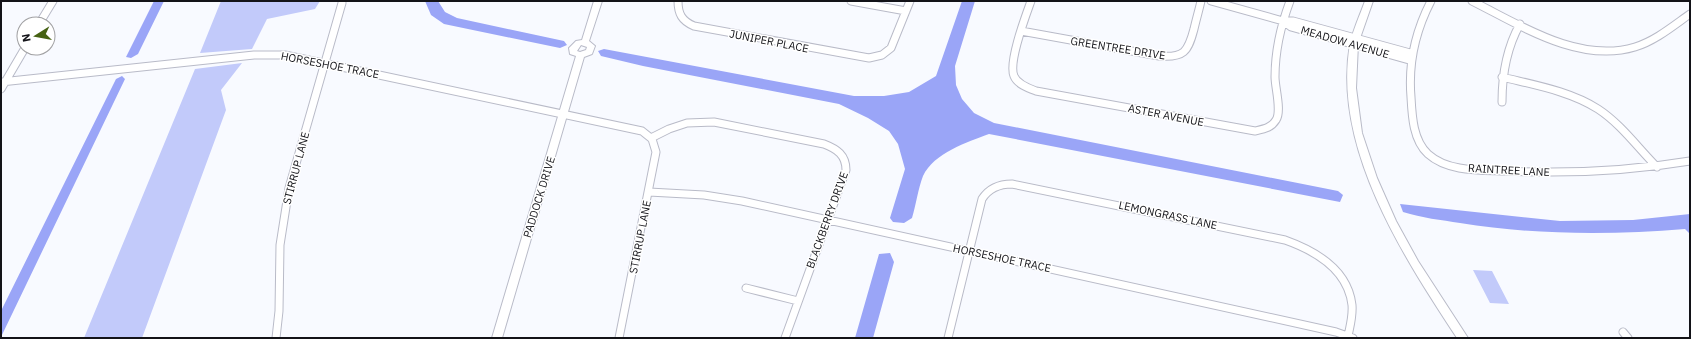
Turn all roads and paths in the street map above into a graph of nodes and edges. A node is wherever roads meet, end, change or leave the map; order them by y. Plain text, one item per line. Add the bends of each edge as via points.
1 (53, 1) edge
2 (598, 1) edge
3 (678, 1) edge
4 (851, 1) edge
5 (910, 1) edge
6 (1031, 1) edge
7 (1202, 1) edge
8 (1210, 1) edge
9 (1290, 1) edge
10 (1369, 1) edge
11 (1430, 1) edge
12 (1472, 1) edge
13 (342, 3) dead end
14 (906, 11) junction
15 (1690, 14) edge
16 (44, 16) edge
17 (1682, 19) junction
18 (1283, 21) junction
19 (1690, 23) edge
20 (1520, 24) junction
21 (1021, 31) junction
22 (1355, 41) junction
23 (20, 56) edge
24 (1410, 57) junction
25 (325, 63) junction
26 (1502, 77) junction
27 (3, 81) edge
28 (1, 89) edge
29 (1502, 102) dead end
30 (564, 113) junction
31 (651, 138) junction
32 (1690, 161) edge
33 (1656, 167) junction
34 (649, 192) junction
35 (828, 220) junction
36 (969, 251) junction
37 (746, 288) dead end
38 (798, 301) junction
39 (1351, 337) edge
40 (276, 338) edge
41 (496, 338) edge
42 (620, 338) edge
43 (785, 338) edge
44 (948, 338) edge
45 (1463, 338) edge

1 - 16 street
2 - 30 street, PADDOCK DRIVE via 585,42 573,48 575,53 580,55
3 - 14 street, JUNIPER PLACE via 677,11 680,17 694,26 859,58 886,53 891,48
4 - 14 street
5 - 14 street
6 - 21 street, ASTER AVENUE
7 - 21 street, GREENTREE DRIVE via 1190,46 1186,51 1174,56 1159,56
8 - 18 street, MEADOW AVENUE
9 - 18 street, ASTER AVENUE
10 - 22 street via 1359,23
11 - 24 street, RAINTREE LANE via 1418,26
12 - 20 street
13 - 25 street, STIRRUP LANE
15 - 17 street
17 - 19 street
17 - 20 street via 1637,47 1608,51 1568,45
18 - 21 street, ASTER AVENUE via 1275,76 1277,120 1269,128 1255,131 1027,88 1016,80 1012,69
18 - 22 street, MEADOW AVENUE via 1291,27
20 - 26 street via 1508,48
22 - 24 street, MEADOW AVENUE
22 - 45 street via 1352,83 1354,112 1371,177 1402,243 1427,286
23 - 27 street
24 - 33 street, RAINTREE LANE via 1410,104 1418,139 1427,153 1443,163 1461,168 1548,173
25 - 27 street, HORSESHOE TRACE via 285,55 254,55
25 - 30 street, HORSESHOE TRACE
25 - 40 street, STIRRUP LANE via 284,212 280,309
26 - 29 street
26 - 33 street via 1576,98 1592,106 1611,119
27 - 28 street
30 - 31 street, HORSESHOE TRACE via 638,129
30 - 41 street, PADDOCK DRIVE
31 - 34 street, STIRRUP LANE via 656,152
31 - 35 street, BLACKBERRY DRIVE via 669,129 688,124 714,122 834,148 841,153 847,165
32 - 33 street, RAINTREE LANE
34 - 35 street, HORSESHOE TRACE via 726,198
34 - 42 street, STIRRUP LANE
35 - 36 street, HORSESHOE TRACE
35 - 38 street, BLACKBERRY DRIVE
36 - 39 street, HORSESHOE TRACE
36 - 39 street, LEMONGRASS LANE via 982,199 990,188 1005,184 1018,184 1286,240 1318,254 1342,278 1352,306
36 - 44 street, LEMONGRASS LANE
37 - 38 street
38 - 43 street, BLACKBERRY DRIVE

